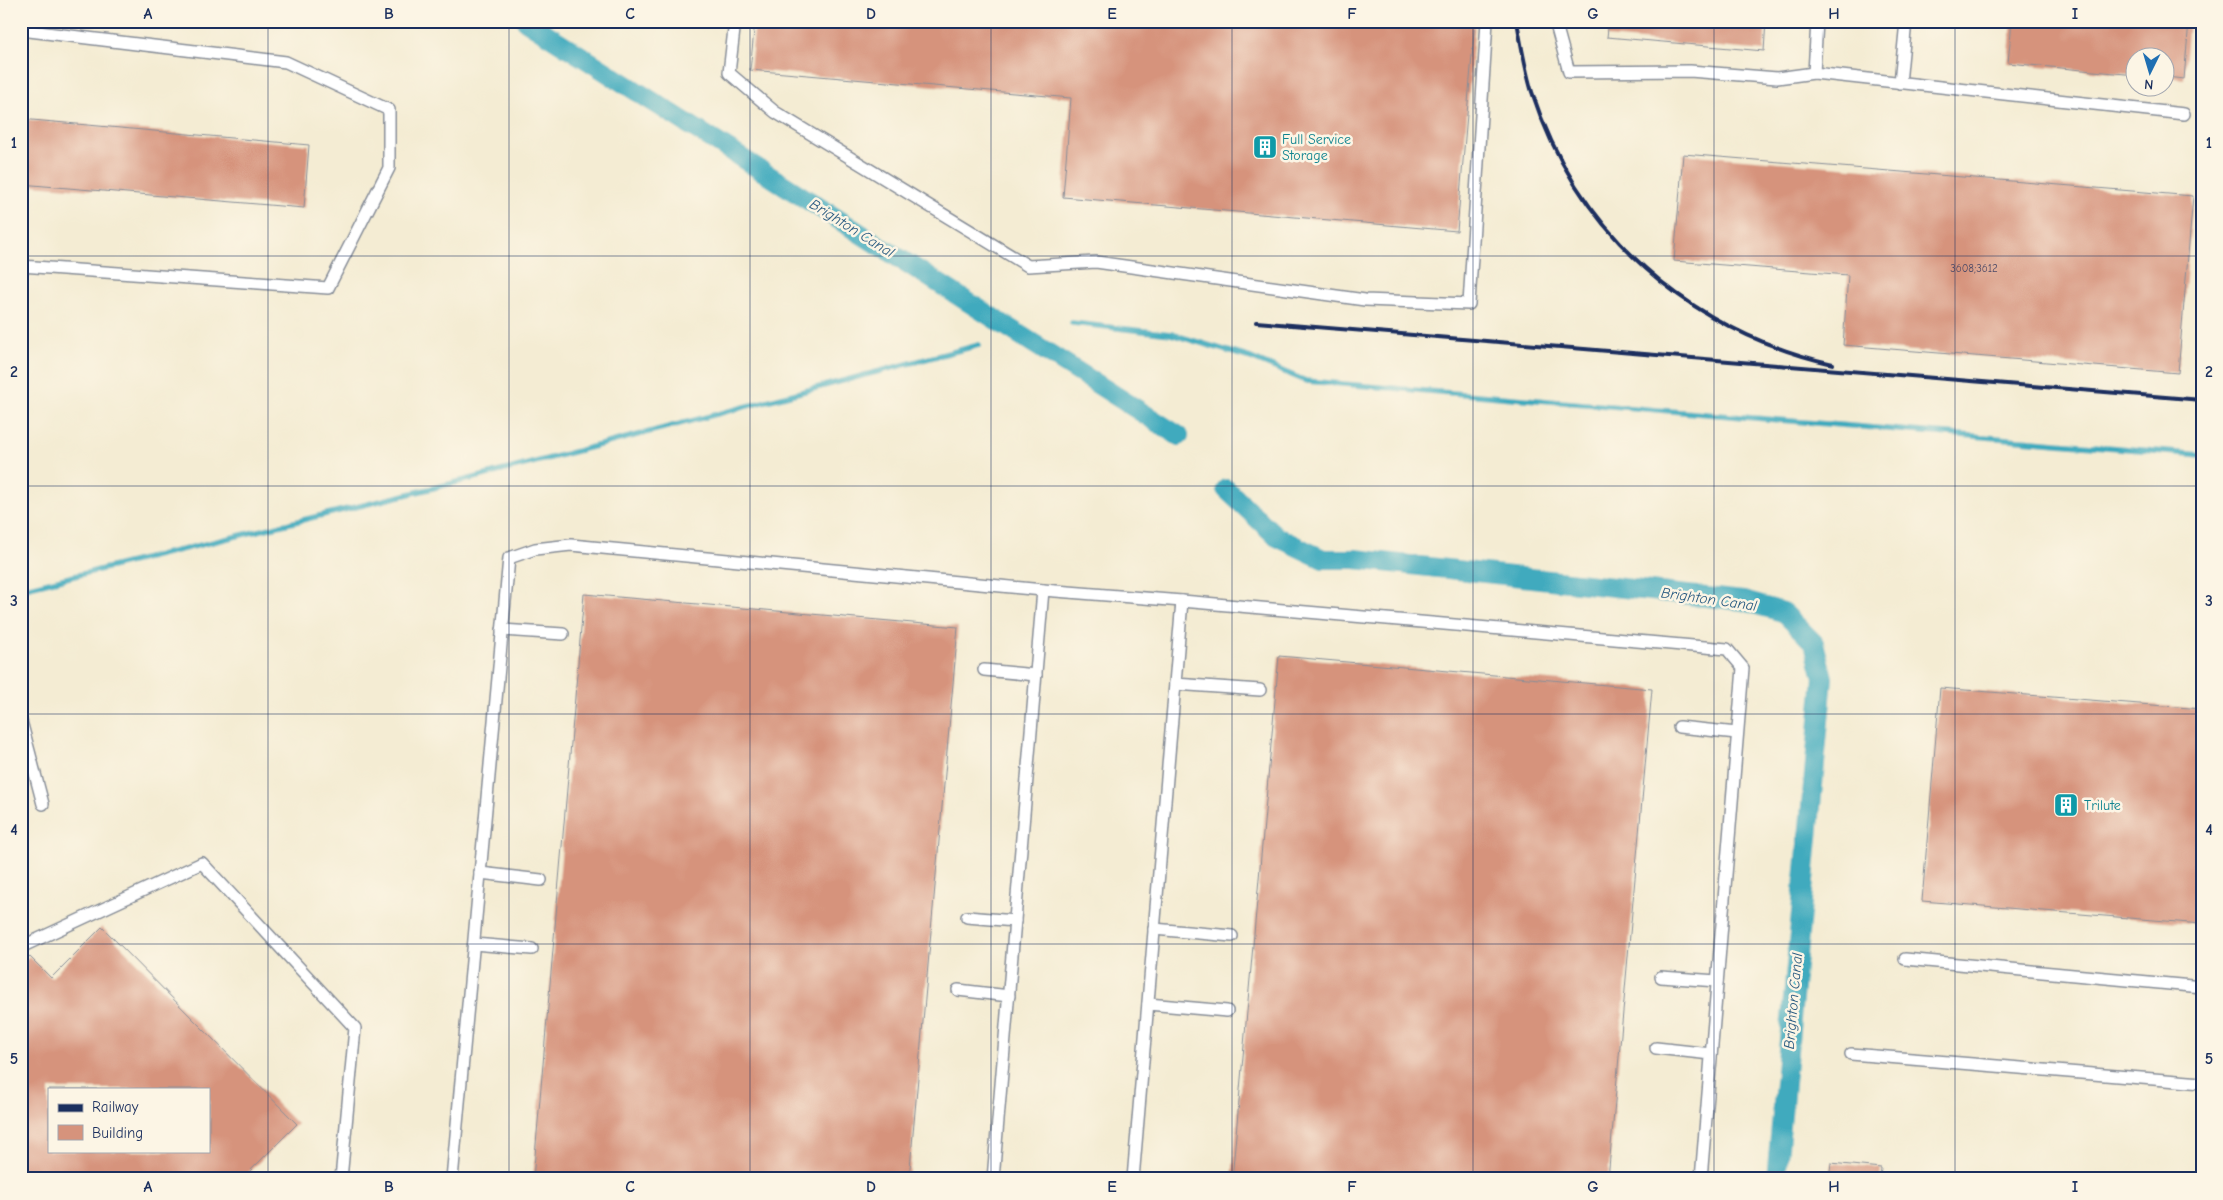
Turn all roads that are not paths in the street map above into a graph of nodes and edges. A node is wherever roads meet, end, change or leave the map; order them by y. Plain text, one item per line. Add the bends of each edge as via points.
1 (735, 21) edge
2 (1487, 21) edge
3 (1555, 21) edge
4 (1817, 21) edge
5 (1906, 21) edge
6 (21, 30) edge
7 (1814, 73) junction
8 (1900, 83) junction
9 (2184, 114) dead end
10 (21, 266) edge
11 (1043, 590) junction
12 (1182, 601) junction
13 (502, 630) junction
14 (563, 634) dead end
15 (984, 670) dead end
16 (1036, 675) junction
17 (1175, 684) junction
18 (1260, 690) dead end
19 (21, 721) edge
20 (1680, 727) dead end
21 (1737, 733) junction
22 (43, 804) dead end
23 (480, 873) junction
24 (540, 880) dead end
25 (967, 917) dead end
26 (1015, 921) junction
27 (1154, 929) junction
28 (1232, 936) dead end
29 (474, 944) junction
30 (21, 947) edge
31 (532, 948) dead end
32 (1906, 958) dead end
33 (1661, 977) dead end
34 (1717, 982) junction
35 (2202, 988) edge
36 (958, 990) dead end
37 (1009, 996) junction
38 (1148, 1004) junction
39 (1228, 1011) dead end
40 (1656, 1048) dead end
41 (1711, 1054) junction
42 (1851, 1054) dead end
43 (2202, 1083) edge
44 (341, 1179) edge
45 (452, 1179) edge
46 (993, 1179) edge
47 (1134, 1179) edge
48 (1701, 1179) edge

1 - 2 lane via 729,73 775,112 1028,266 1096,262 1365,300 1469,304
3 - 7 lane via 1569,72 1690,71 1777,78
4 - 7 lane
5 - 8 lane
6 - 10 lane via 286,62 389,110 389,168 328,288
7 - 8 lane
8 - 9 lane
11 - 12 lane
11 - 13 lane via 571,544 535,549 509,558
11 - 16 lane
12 - 17 lane
12 - 21 lane via 1727,649 1743,668
13 - 14 lane
13 - 23 lane
15 - 16 lane
16 - 26 lane
17 - 18 lane
17 - 27 lane
19 - 22 lane
20 - 21 lane
21 - 34 lane
23 - 24 lane
23 - 29 lane
25 - 26 lane
26 - 37 lane
27 - 28 lane
27 - 38 lane
29 - 31 lane
29 - 45 lane
30 - 44 lane via 202,863 355,1028
32 - 35 lane
33 - 34 lane
34 - 41 lane
36 - 37 lane
37 - 46 lane
38 - 39 lane
38 - 47 lane
40 - 41 lane
41 - 48 lane
42 - 43 lane

